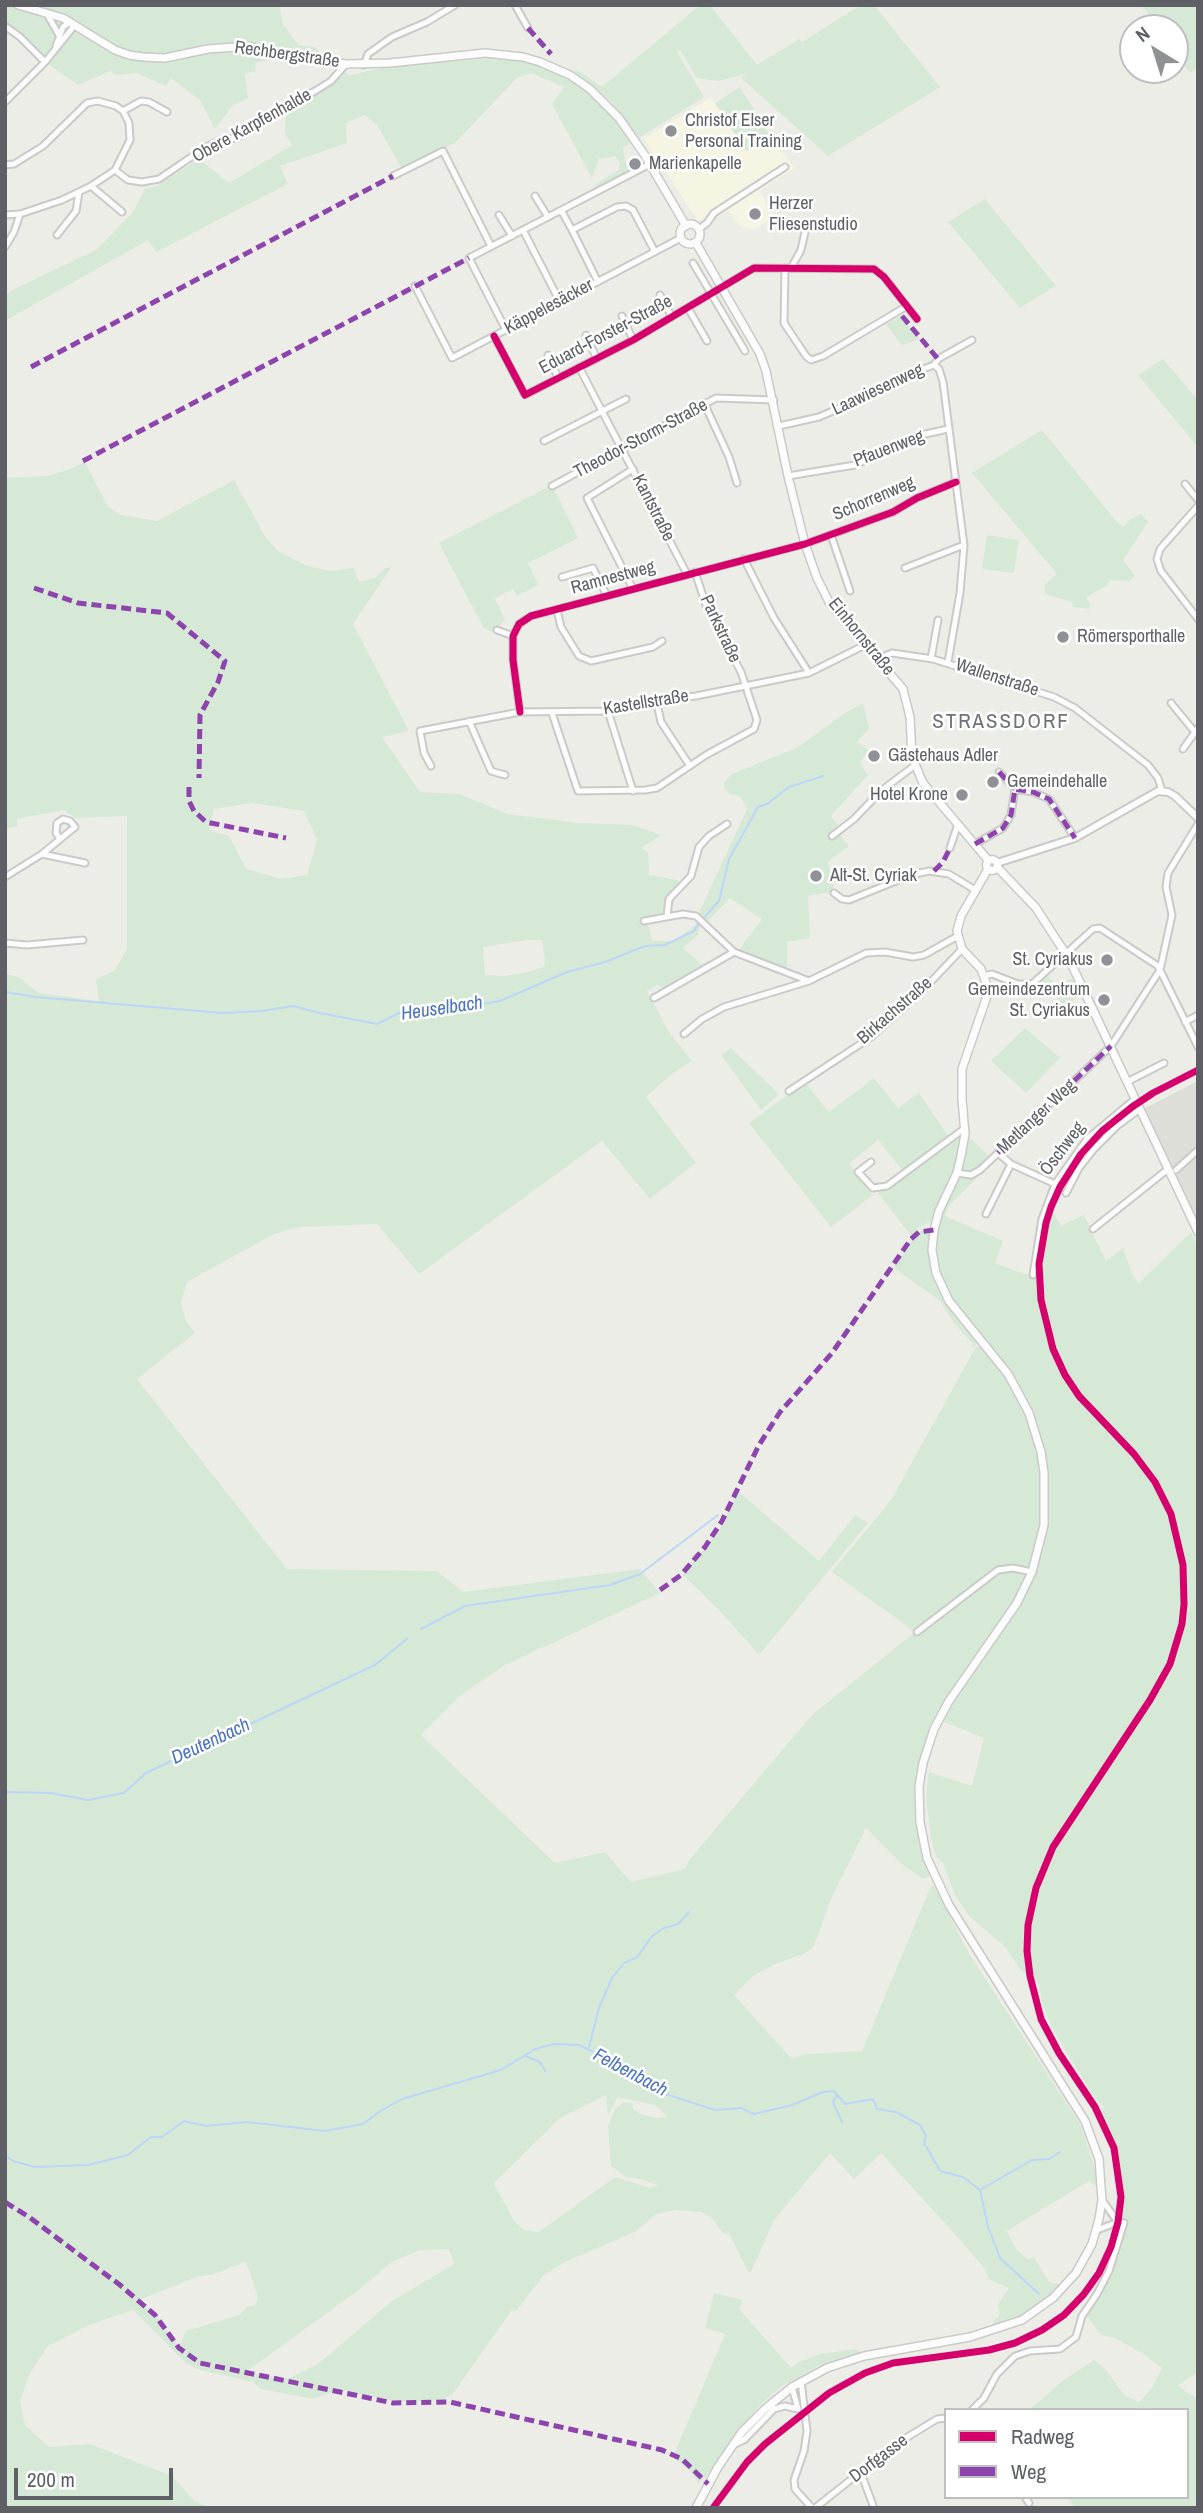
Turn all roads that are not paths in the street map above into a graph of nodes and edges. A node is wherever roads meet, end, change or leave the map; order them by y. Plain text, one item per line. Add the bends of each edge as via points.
1 (18, 5) edge
2 (455, 5) edge
3 (515, 5) edge
4 (45, 12) junction
5 (72, 23) junction
6 (5, 26) edge
7 (528, 28) dead end
8 (59, 35) junction
9 (55, 48) junction
10 (45, 62) junction
11 (346, 64) junction
12 (364, 65) junction
13 (5, 102) edge
14 (123, 111) junction
15 (167, 112) dead end
16 (650, 164) junction
17 (5, 165) edge
18 (785, 167) dead end
19 (114, 170) junction
20 (393, 176) dead end
21 (92, 186) junction
22 (79, 192) junction
23 (536, 196) dead end
24 (561, 210) junction
25 (122, 212) dead end
26 (20, 214) junction
27 (5, 215) edge
28 (499, 215) dead end
29 (548, 217) junction
30 (807, 223) dead end
31 (686, 226) junction
32 (699, 229) junction
33 (523, 230) junction
34 (572, 230) junction
35 (57, 235) dead end
36 (512, 236) junction
37 (681, 238) junction
38 (696, 243) junction
39 (491, 246) junction
40 (5, 247) edge
41 (655, 252) junction
42 (693, 263) dead end
43 (788, 268) junction
44 (598, 282) junction
45 (415, 286) dead end
46 (722, 288) junction
47 (660, 295) dead end
48 (711, 295) junction
49 (560, 302) junction
50 (907, 306) junction
51 (688, 309) junction
52 (622, 316) dead end
53 (672, 317) junction
54 (917, 318) dead end
55 (506, 330) junction
56 (586, 335) dead end
57 (494, 336) junction
58 (634, 340) junction
59 (972, 340) dead end
60 (707, 341) dead end
61 (745, 351) dead end
62 (548, 355) dead end
63 (597, 359) junction
64 (934, 365) junction
65 (579, 367) junction
66 (558, 378) junction
67 (626, 399) dead end
68 (774, 400) junction
69 (704, 403) junction
70 (602, 411) junction
71 (779, 426) junction
72 (948, 429) junction
73 (544, 440) dead end
74 (622, 450) junction
75 (633, 469) junction
76 (788, 476) junction
77 (737, 482) dead end
78 (956, 482) junction
79 (1185, 484) dead end
80 (551, 486) dead end
81 (1198, 500) edge
82 (1198, 506) edge
83 (831, 535) junction
84 (805, 544) junction
85 (964, 545) junction
86 (744, 559) junction
87 (905, 568) dead end
88 (695, 572) junction
89 (687, 574) junction
90 (562, 577) dead end
91 (633, 589) junction
92 (850, 591) dead end
93 (607, 596) junction
94 (556, 610) junction
95 (938, 620) dead end
96 (1198, 620) edge
97 (497, 630) dead end
98 (513, 636) junction
99 (662, 641) dead end
100 (865, 645) junction
101 (878, 659) junction
102 (931, 659) junction
103 (948, 662) junction
104 (809, 673) junction
105 (744, 685) junction
106 (656, 699) junction
107 (1171, 703) dead end
108 (608, 711) junction
109 (520, 712) junction
110 (552, 713) junction
111 (469, 721) junction
112 (1196, 730) edge
113 (1183, 749) dead end
114 (431, 766) dead end
115 (690, 766) junction
116 (914, 766) junction
117 (999, 772) dead end
118 (505, 775) dead end
119 (1016, 789) junction
120 (633, 790) junction
121 (1162, 791) junction
122 (1198, 818) edge
123 (727, 824) dead end
124 (958, 824) junction
125 (1198, 824) edge
126 (832, 836) dead end
127 (1075, 838) junction
128 (60, 839) dead end
129 (975, 844) junction
130 (950, 848) dead end
131 (42, 855) junction
132 (85, 863) dead end
133 (993, 865) junction
134 (5, 877) edge
135 (975, 890) junction
136 (834, 893) dead end
137 (667, 916) junction
138 (644, 920) dead end
139 (958, 936) junction
140 (83, 940) dead end
141 (5, 943) edge
142 (962, 949) junction
143 (734, 952) junction
144 (1066, 954) junction
145 (1160, 970) junction
146 (984, 976) junction
147 (809, 981) junction
148 (654, 998) dead end
149 (1198, 1015) edge
150 (1185, 1021) junction
151 (684, 1034) dead end
152 (1111, 1046) junction
153 (1198, 1047) edge
154 (1164, 1063) dead end
155 (1127, 1082) junction
156 (789, 1091) dead end
157 (1135, 1099) junction
158 (1140, 1109) junction
159 (965, 1127) junction
160 (1198, 1150) edge
161 (998, 1153) junction
162 (872, 1162) dead end
163 (1011, 1164) junction
164 (1172, 1170) junction
165 (957, 1173) junction
166 (1055, 1184) junction
167 (1066, 1194) dead end
168 (986, 1214) dead end
169 (1093, 1229) dead end
170 (1198, 1232) edge
171 (1033, 1275) dead end
172 (1031, 1572) junction
173 (917, 1632) dead end
174 (1102, 2200) junction
175 (1118, 2222) junction
176 (1097, 2230) junction
177 (801, 2381) junction
178 (792, 2387) junction
179 (974, 2408) edge
180 (801, 2411) junction
181 (944, 2418) edge
182 (732, 2446) junction
183 (861, 2473) junction
184 (1026, 2499) edge
185 (1029, 2503) dead end
186 (811, 2506) edge
187 (696, 2508) edge
188 (874, 2508) edge

1 - 4 main road, Rechbergstraße
2 - 12 street via 392,37 368,54
3 - 7 street
4 - 5 main road, Rechbergstraße
4 - 8 street
5 - 8 street
5 - 9 street
5 - 11 main road, Rechbergstraße via 130,55 165,58 249,46 288,57
6 - 10 street
8 - 9 street
9 - 10 street
10 - 13 street
11 - 12 main road, Rechbergstraße
11 - 19 street, Obere Karpfenhalde via 315,91 237,138 206,147 159,179 128,180
12 - 16 main road, Rechbergstraße via 485,53 523,57 570,75 590,89 619,118
14 - 15 street via 141,101
14 - 17 street via 107,103 87,103 43,146
14 - 19 street via 130,140
16 - 24 street
16 - 31 main road
18 - 32 street via 714,213
19 - 21 street
20 - 39 street via 443,151
21 - 22 street
21 - 25 street
22 - 26 street
22 - 35 street via 76,211
23 - 29 street
24 - 29 street
24 - 34 street
26 - 27 street
26 - 40 street
28 - 36 street
29 - 33 street
30 - 43 street via 801,250
31 - 32 main road
31 - 37 main road
32 - 38 main road
33 - 36 street
33 - 49 street
34 - 41 street via 628,206
34 - 44 street
36 - 39 street
37 - 38 main road via 686,244
37 - 41 street, Käppelesäcker
38 - 46 main road, Einhornstraße
39 - 55 street via 468,258
41 - 44 street, Käppelesäcker
42 - 48 street
43 - 46 street, Eduard-Forster-Straße via 754,268
43 - 50 street, Eduard-Forster-Straße via 874,269
43 - 50 street via 784,323 811,360
44 - 49 street, Käppelesäcker
45 - 57 street, Käppelesäcker via 452,358
46 - 48 street, Eduard-Forster-Straße
46 - 68 main road, Einhornstraße via 760,354
47 - 53 street, Eduard-Forster-Straße
48 - 51 street, Eduard-Forster-Straße
48 - 61 street
49 - 55 street, Käppelesäcker
50 - 54 street
51 - 53 street, Eduard-Forster-Straße
51 - 60 street, Eduard-Forster-Straße
52 - 58 street, Eduard-Forster-Straße
53 - 58 street, Eduard-Forster-Straße
55 - 57 street, Käppelesäcker
56 - 63 street, Eduard-Forster-Straße
57 - 66 street, Eduard-Forster-Straße via 525,395
58 - 63 street, Eduard-Forster-Straße
59 - 64 street, Laawiesenweg
62 - 66 street, Eduard-Forster-Straße
63 - 65 street, Eduard-Forster-Straße
64 - 71 street, Laawiesenweg via 818,417
64 - 72 street via 940,372
65 - 66 street, Eduard-Forster-Straße
65 - 70 street, Kantstraße
67 - 70 street
68 - 69 street, Theodor-Storm-Straße via 716,398
68 - 71 main road, Einhornstraße
69 - 74 street, Theodor-Storm-Straße
69 - 77 street
70 - 73 street
70 - 74 street, Kantstraße
71 - 76 main road, Einhornstraße
72 - 76 street, Pfauenweg via 921,435 855,465
72 - 78 street
74 - 75 street, Kantstraße
74 - 80 street, Theodor-Storm-Straße
75 - 89 street, Kantstraße
75 - 91 street via 587,498
76 - 84 main road, Einhornstraße
78 - 83 street, Schorrenweg
78 - 85 street
79 - 81 street
82 - 96 street via 1160,549 1157,559
83 - 84 street, Schorrenweg
83 - 92 street
84 - 86 street, Ramnestweg
84 - 100 main road, Einhornstraße via 830,602
85 - 87 street
85 - 103 street
86 - 88 street, Ramnestweg
86 - 104 street via 769,610
88 - 89 street, Ramnestweg
88 - 105 street, Parkstraße
89 - 91 street, Ramnestweg
90 - 93 street via 593,568
91 - 93 street, Ramnestweg
93 - 94 street, Ramnestweg
94 - 98 street, Ramnestweg via 524,620
94 - 99 street via 579,656 591,661
95 - 102 street
97 - 98 street
98 - 109 street
100 - 101 main road, Einhornstraße
100 - 104 street, Kastellstraße
101 - 102 street, Wallenstraße via 892,653
101 - 116 main road, Einhornstraße via 907,699
102 - 103 street, Wallenstraße
103 - 121 street, Wallenstraße via 1038,691 1074,708 1148,765
104 - 105 street, Kastellstraße
105 - 106 street, Kastellstraße
105 - 115 street, Parkstraße via 757,720 754,729
106 - 108 street, Kastellstraße
106 - 115 street via 661,722
107 - 112 street
108 - 110 street, Kastellstraße
108 - 120 street
109 - 110 street, Kastellstraße
109 - 111 street, Kastellstraße
110 - 120 street via 578,791
111 - 114 street, Kastellstraße via 420,730
111 - 118 street via 491,771
112 - 113 street
115 - 120 street via 657,788
116 - 124 main road, Einhornstraße
116 - 126 street
117 - 119 street
119 - 127 street via 1049,799
119 - 129 street via 1003,828
121 - 122 street via 1175,796
121 - 127 street
123 - 137 street via 699,847 691,876 668,899
124 - 129 main road, Einhornstraße
124 - 130 street
125 - 145 street via 1168,873 1172,915
127 - 133 street
128 - 131 street
129 - 133 main road, Einhornstraße
131 - 132 street
131 - 134 street
133 - 135 main road
133 - 144 main road, Einhornstraße via 1036,908
135 - 136 street via 949,874 929,871 849,900
135 - 139 main road via 961,916
137 - 138 street
137 - 143 street via 696,916
139 - 142 main road
139 - 147 street via 925,955 866,953
140 - 141 street
142 - 146 main road
142 - 156 street, Birkachstraße via 871,1037
143 - 147 street
143 - 148 street
144 - 145 street via 1100,928
144 - 146 street via 1032,984
144 - 152 main road, Einhornstraße
145 - 150 street
145 - 152 street, Metlanger Weg
146 - 159 main road via 987,996 962,1069
147 - 151 street via 724,1007
149 - 150 street
150 - 153 street
152 - 155 main road, Einhornstraße
152 - 161 street, Metlanger Weg
154 - 155 street
155 - 157 main road, Einhornstraße
157 - 158 main road, Einhornstraße
157 - 166 street, Öschweg via 1087,1139
158 - 164 main road, Einhornstraße
158 - 167 street via 1094,1149
159 - 162 street via 887,1186 873,1188 858,1172
159 - 165 main road
160 - 164 street
161 - 163 street
161 - 165 street, Metlanger Weg via 974,1175
163 - 166 street
163 - 168 street
164 - 169 street
164 - 170 main road, Einhornstraße
165 - 172 main road via 939,1211 933,1262 949,1301 1008,1374 1036,1433 1045,1493 1044,1525
166 - 171 street, Öschweg via 1042,1219
172 - 173 street via 998,1570
172 - 174 main road via 1005,1623 934,1729 919,1787 920,1822 927,1858 948,1905 1085,2121 1099,2159
174 - 175 street
174 - 176 main road
175 - 176 street
175 - 179 street via 1124,2223 1109,2271 1082,2316 1076,2337 1060,2348 1016,2356
176 - 177 main road via 1076,2273 1053,2298 1022,2320 970,2337 864,2356
177 - 178 main road
177 - 180 street via 806,2409
178 - 180 street
178 - 182 main road
180 - 182 street via 779,2406
180 - 186 street via 806,2441 794,2480 795,2489
181 - 183 street, Dorfgasse via 896,2444
182 - 187 main road
183 - 186 street, Dorfgasse
183 - 188 street
184 - 185 street

